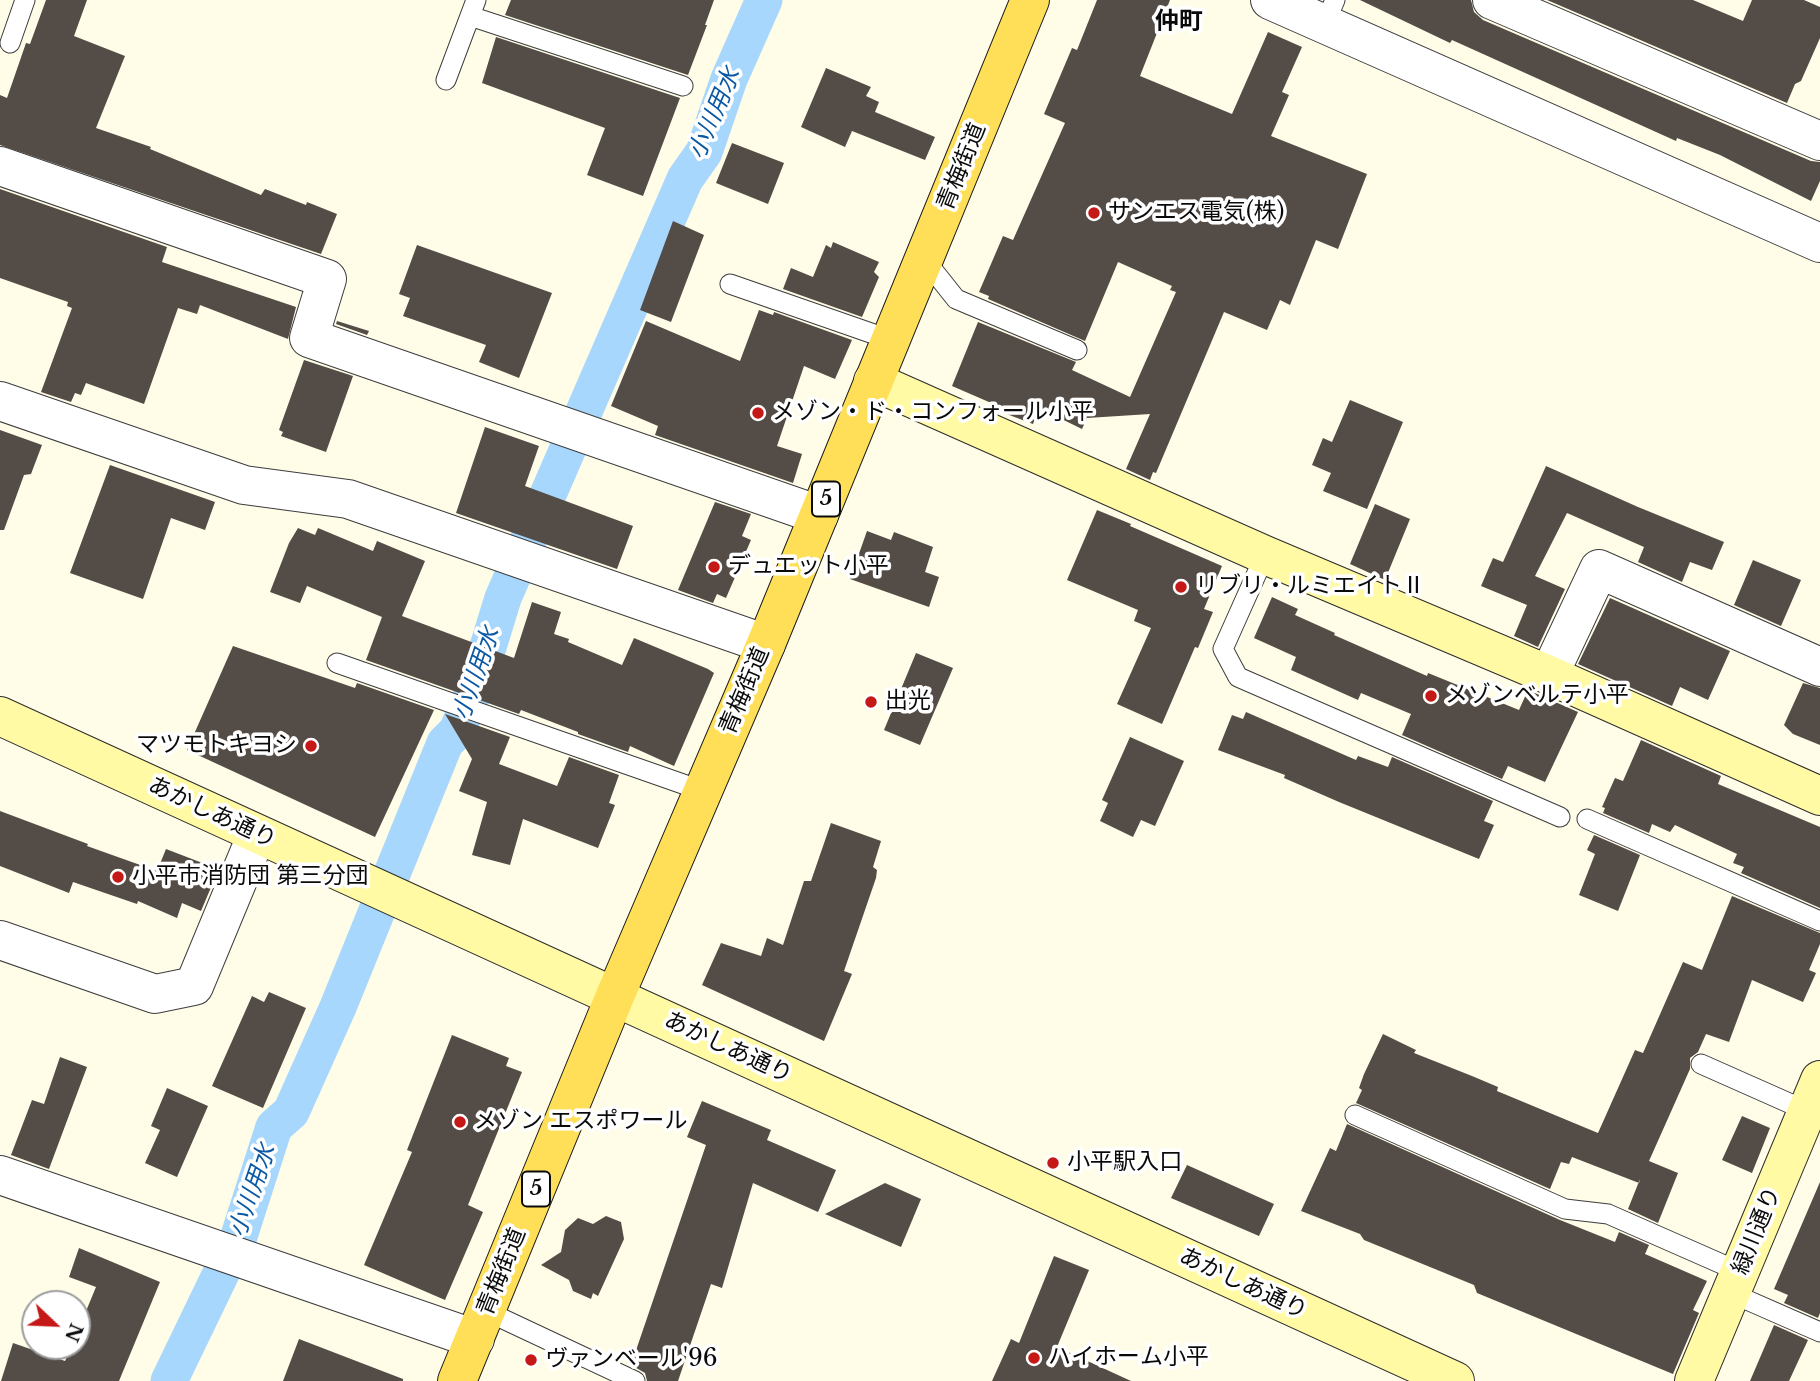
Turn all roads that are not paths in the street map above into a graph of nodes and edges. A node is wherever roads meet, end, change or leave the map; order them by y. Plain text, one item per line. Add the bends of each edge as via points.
1 (25, 0) edge
2 (1030, 0) edge
3 (1492, 0) edge
4 (1274, 2) edge
5 (473, 8) edge
6 (1329, 13) edge
7 (10, 43) dead end
8 (446, 80) dead end
9 (683, 86) dead end
10 (1820, 141) edge
11 (0, 166) edge
12 (1820, 243) edge
13 (925, 260) junction
14 (730, 284) dead end
15 (891, 340) junction
16 (1077, 350) dead end
17 (873, 381) junction
18 (0, 401) edge
19 (819, 515) junction
20 (1265, 555) junction
21 (766, 644) junction
22 (337, 663) dead end
23 (1820, 667) edge
24 (1549, 675) junction
25 (0, 716) edge
26 (703, 791) junction
27 (1820, 796) edge
28 (1560, 817) dead end
29 (1587, 819) dead end
30 (257, 834) junction
31 (1820, 921) edge
32 (0, 940) edge
33 (615, 996) junction
34 (1701, 1065) dead end
35 (1816, 1103) edge
36 (1354, 1115) dead end
37 (0, 1175) edge
38 (1736, 1282) junction
39 (481, 1325) junction
40 (1820, 1332) edge
41 (457, 1381) edge
42 (635, 1381) edge
43 (1455, 1381) edge
44 (1694, 1381) edge

1 - 7 lane
2 - 13 main road, 青梅街道 / 5
3 - 10 street
4 - 6 street
5 - 8 lane
5 - 9 lane
6 - 12 street
11 - 19 street via 327,279 309,338
13 - 15 main road, 青梅街道 / 5
13 - 16 lane via 956,299
14 - 15 lane
15 - 17 main road, 青梅街道 / 5
17 - 19 main road, 青梅街道 / 5
17 - 20 street
18 - 21 street via 244,485 348,499
19 - 21 main road, 青梅街道 / 5
20 - 24 street
20 - 28 lane via 1223,649 1238,677
21 - 26 main road, 青梅街道 / 5
22 - 26 lane
23 - 24 street via 1599,569
24 - 27 street
25 - 30 street, あかしあ通り
26 - 33 main road, 青梅街道 / 5
29 - 31 lane
30 - 32 street via 194,986 155,994
30 - 33 street, あかしあ通り
33 - 39 main road, 青梅街道 / 5
33 - 43 street, あかしあ通り
34 - 35 lane
35 - 38 street, 緑川通り
36 - 38 lane via 1565,1209 1608,1214
37 - 39 street via 226,1252
38 - 40 lane
38 - 44 street, 緑川通り
39 - 41 main road, 青梅街道 / 5
39 - 42 lane

